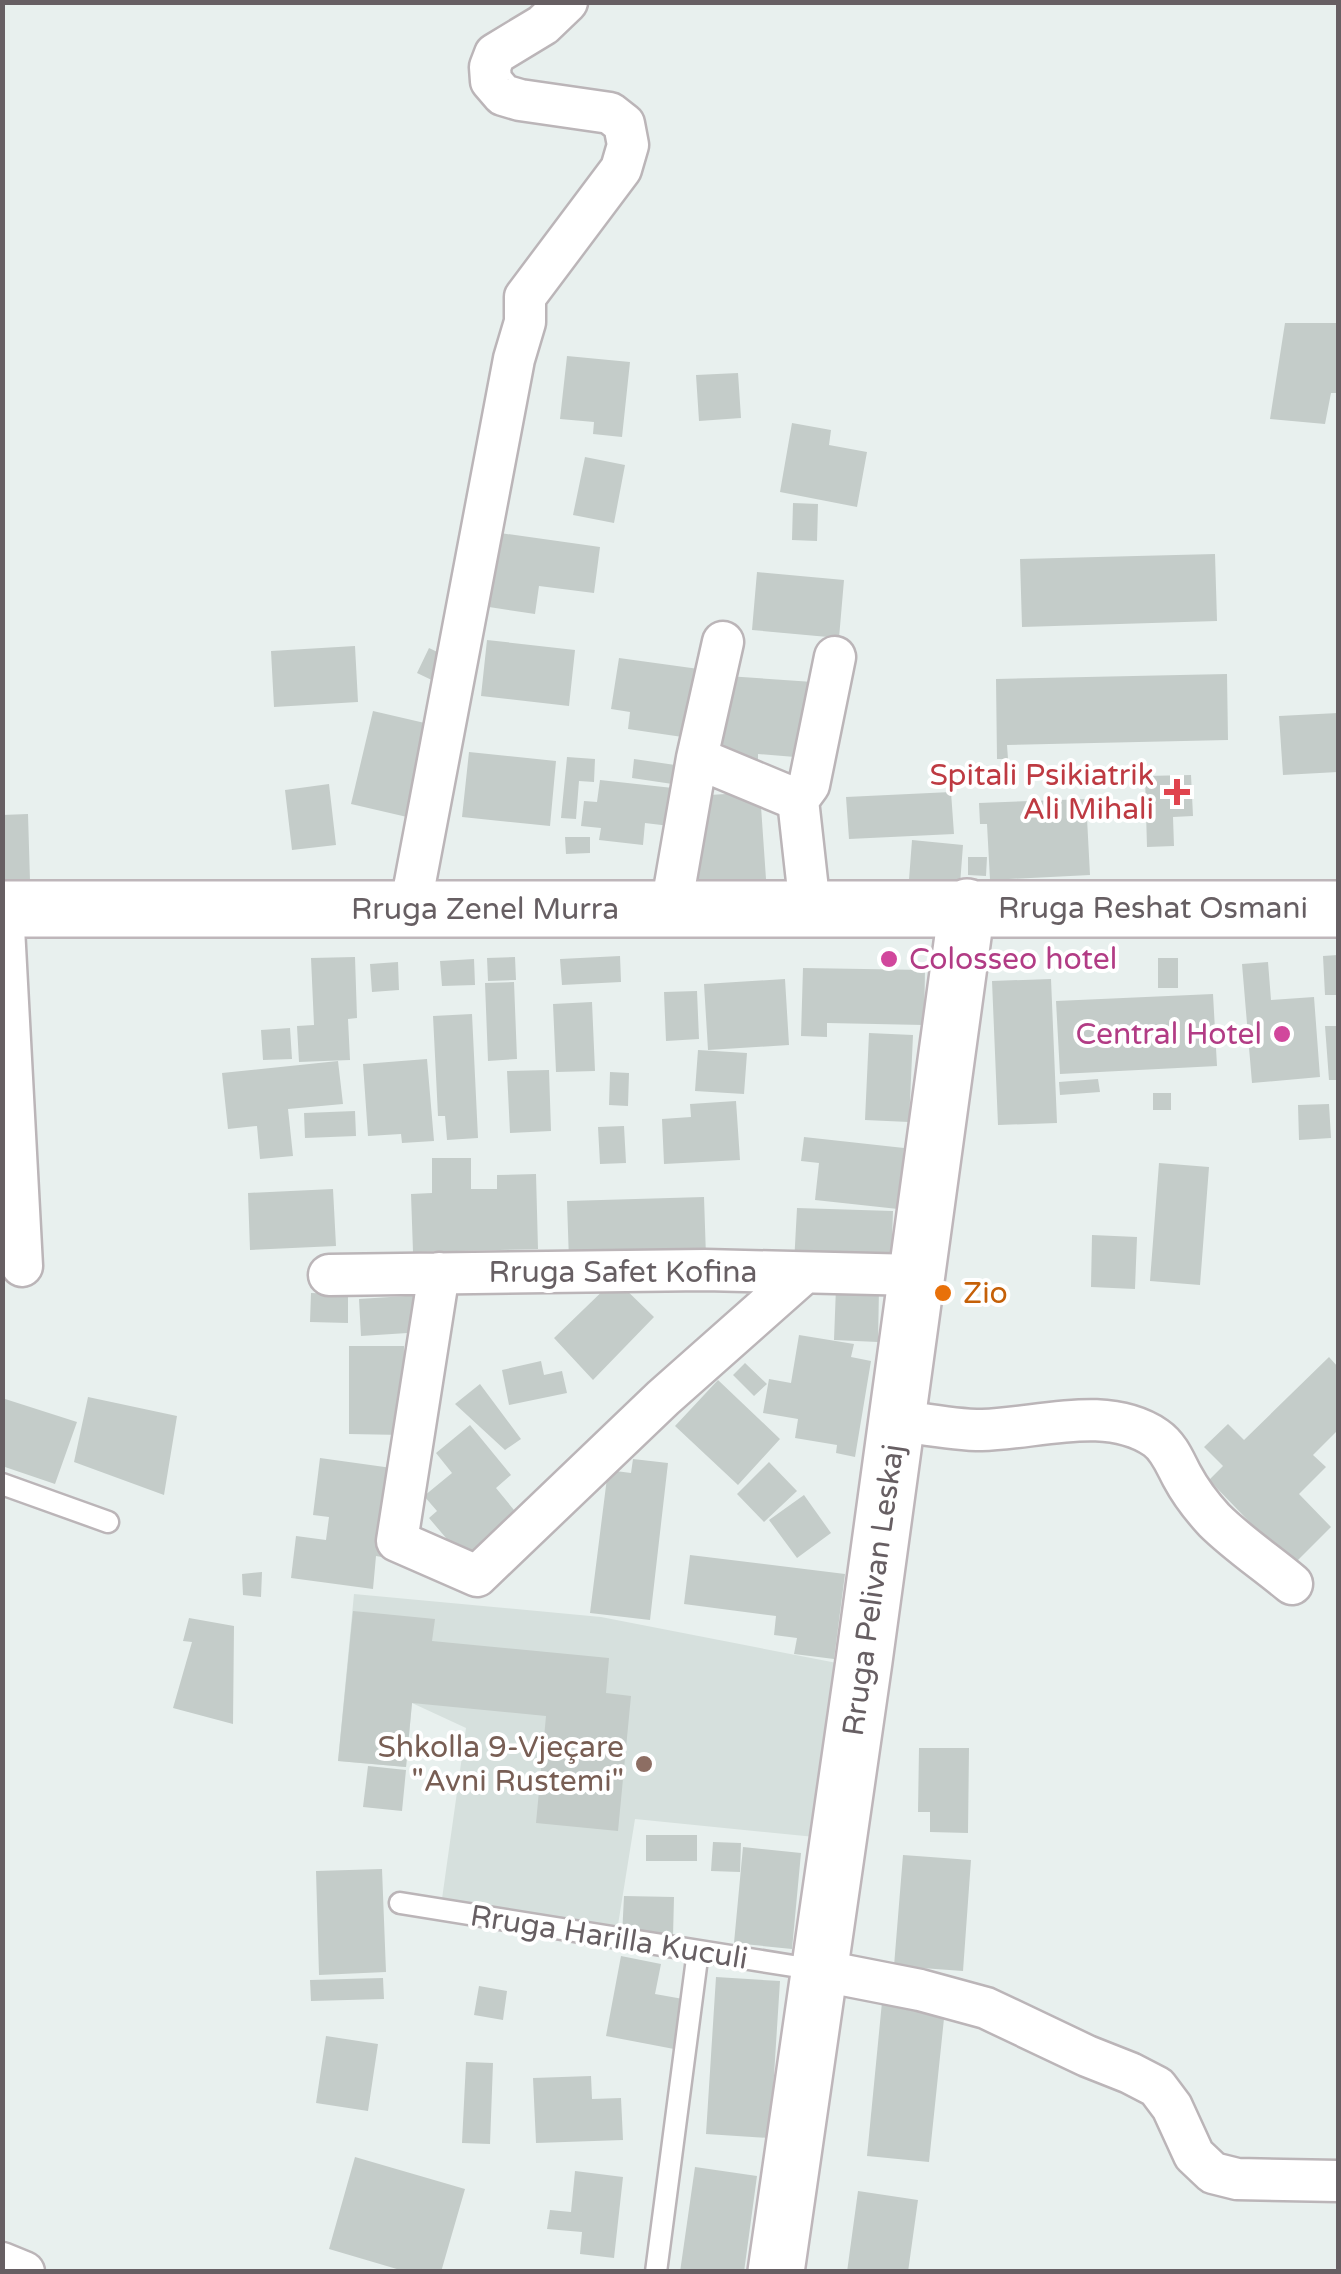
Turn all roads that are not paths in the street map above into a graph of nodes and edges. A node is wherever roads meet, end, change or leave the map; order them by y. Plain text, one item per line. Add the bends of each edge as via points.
1 (567, 2) edge
2 (723, 642) dead end
3 (835, 657) dead end
4 (697, 758) junction
5 (798, 800) junction
6 (968, 907) junction
7 (671, 908) junction
8 (810, 908) junction
9 (2, 909) edge
10 (410, 909) junction
11 (1338, 909) edge
12 (22, 1266) dead end
13 (439, 1273) junction
14 (804, 1273) junction
15 (330, 1274) dead end
16 (917, 1275) junction
17 (897, 1420) junction
18 (2, 1484) edge
19 (108, 1522) dead end
20 (1292, 1584) dead end
21 (400, 1903) dead end
22 (698, 1951) junction
23 (818, 1970) junction
24 (1338, 2182) edge
25 (2, 2263) edge
26 (24, 2272) edge
27 (656, 2272) edge
28 (776, 2272) edge

1 - 10 street via 543,26 495,54 491,82 520,100 610,113 624,124 628,145 621,169 525,297
2 - 4 street
3 - 5 street via 809,785
4 - 5 street
4 - 7 street
5 - 8 street
6 - 8 main road, Rruga Zenel Murra
6 - 11 main road, Rruga Reshat Osmani
6 - 16 main road, Rruga Pelivan Leskaj
7 - 8 main road, Rruga Zenel Murra
7 - 10 main road, Rruga Zenel Murra
9 - 10 main road, Rruga Zenel Murra
9 - 12 street
13 - 14 street, Rruga Safet Kofina
13 - 14 street via 397,1541 477,1576
13 - 15 street, Rruga Safet Kofina
14 - 16 street, Rruga Safet Kofina
16 - 17 main road, Rruga Pelivan Leskaj
17 - 20 street via 982,1430 1050,1422 1131,1426 1159,1440 1214,1520
17 - 23 main road, Rruga Pelivan Leskaj
18 - 19 lane
21 - 22 lane, Rruga Harilla Kuculi
22 - 23 lane, Rruga Harilla Kuculi
22 - 27 lane
23 - 24 street via 986,2008 1144,2080 1172,2107 1194,2155 1214,2174
23 - 28 main road, Rruga Pelivan Leskaj
25 - 26 street

